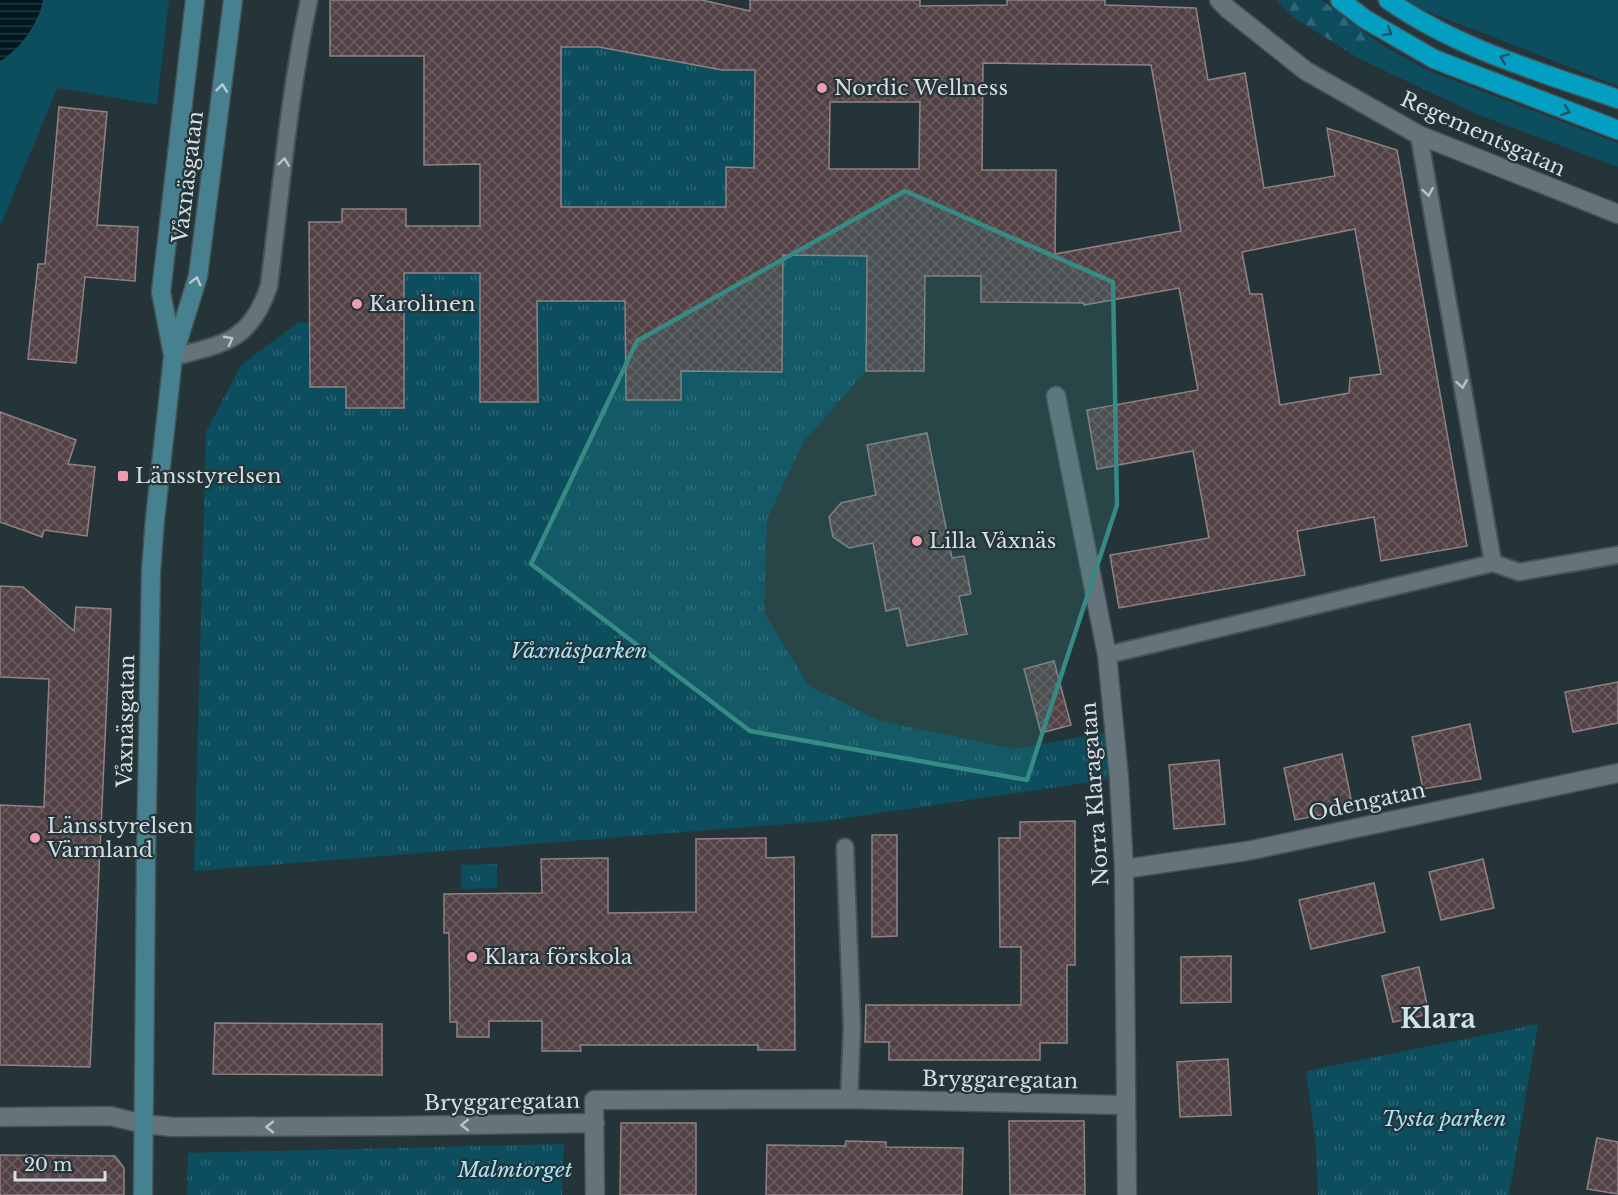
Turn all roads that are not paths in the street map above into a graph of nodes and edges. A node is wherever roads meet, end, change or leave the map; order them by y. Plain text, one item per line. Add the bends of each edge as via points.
1 (195, 0) edge
2 (233, 0) edge
3 (309, 0) edge
4 (1220, 0) edge
5 (1340, 0) edge
6 (1388, 0) edge
7 (1618, 99) edge
8 (1618, 130) edge
9 (1419, 135) junction
10 (1618, 214) edge
11 (173, 357) junction
12 (1056, 396) dead end
13 (1618, 555) edge
14 (1493, 563) junction
15 (1107, 655) junction
16 (1618, 773) edge
17 (845, 847) dead end
18 (1124, 869) junction
19 (849, 1099) junction
20 (1125, 1105) junction
21 (0, 1117) edge
22 (596, 1123) junction
23 (144, 1124) junction
24 (143, 1195) edge
25 (595, 1195) edge
26 (1126, 1195) edge

1 - 11 street, Våxnäsgatan via 161,292
11 -> 2 street, Våxnäsgatan via 198,276
11 -> 3 lane via 217,346 244,331 263,306 270,286 288,114
4 - 9 street, Regementsgatan via 1306,71
5 -> 8 highway via 1434,59
7 -> 6 highway via 1480,48
9 - 10 street, Regementsgatan
9 -> 14 lane
11 - 23 street, Våxnäsgatan via 151,572
12 - 15 street, Norra Klaragatan
13 - 14 lane via 1519,572
14 - 15 lane
15 - 18 street, Norra Klaragatan
16 - 18 street, Odengatan via 1247,851
17 - 19 lane via 852,1027
18 - 20 street, Norra Klaragatan
19 - 20 street, Bryggaregatan
19 - 22 street, Bryggaregatan via 594,1100
20 - 26 street, Norra Klaragatan
21 - 23 street, Bryggaregatan via 110,1116
22 -> 23 street, Bryggaregatan via 173,1127
22 - 25 street
23 - 24 street, Våxnäsgatan

